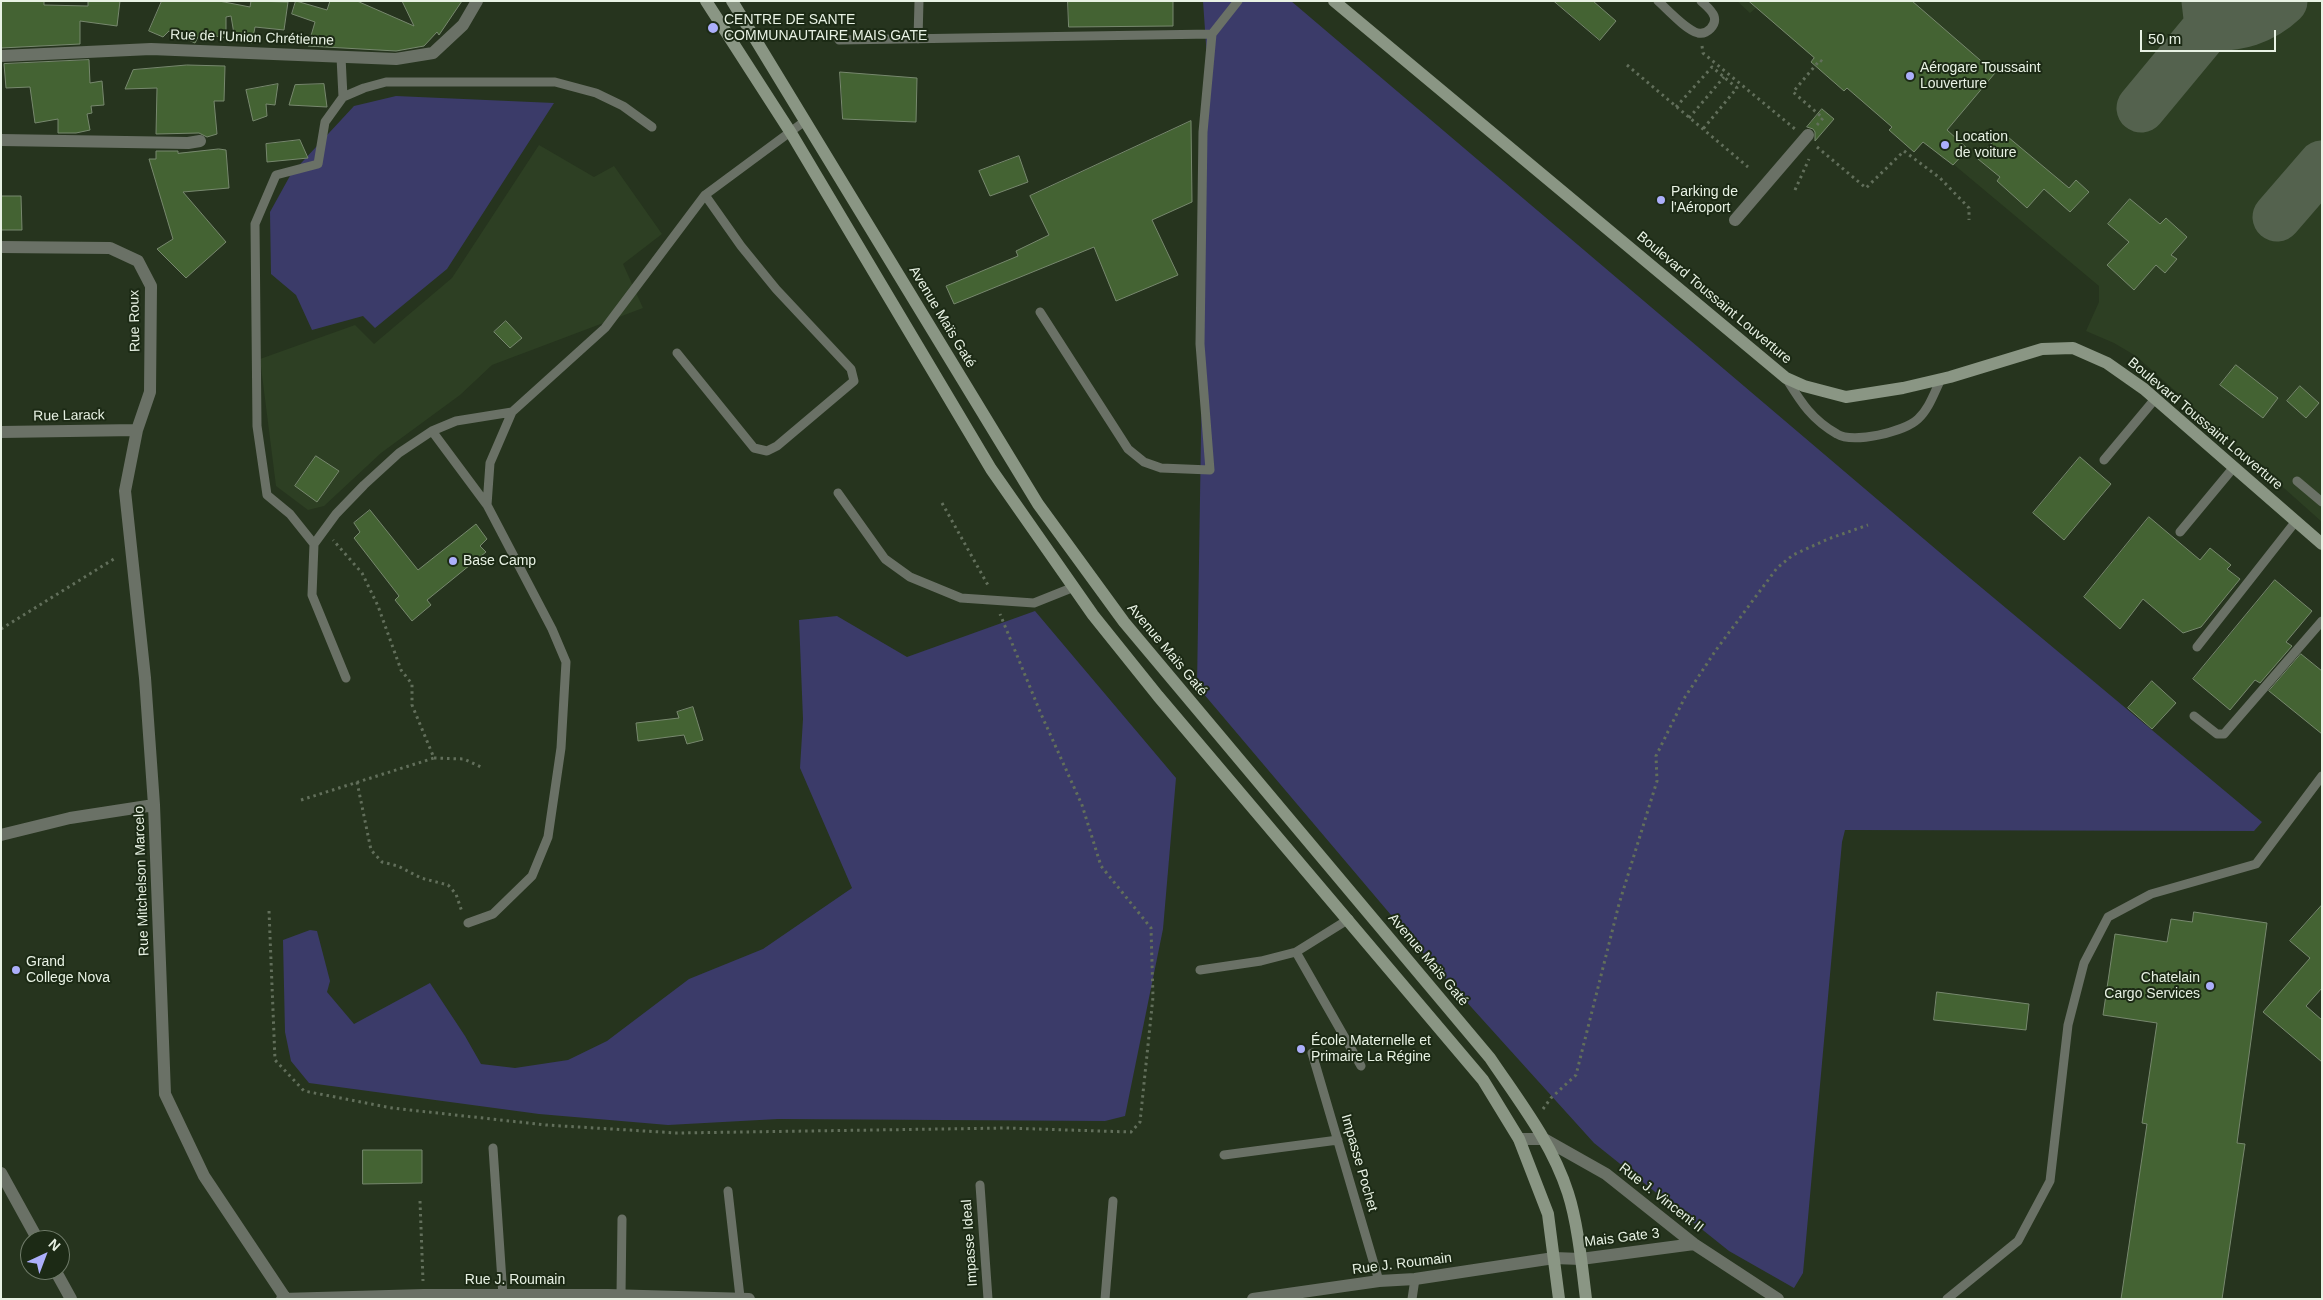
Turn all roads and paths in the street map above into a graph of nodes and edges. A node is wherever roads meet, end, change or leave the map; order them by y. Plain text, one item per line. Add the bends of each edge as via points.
1 (477, 1) edge
2 (706, 1) edge
3 (732, 1) edge
4 (919, 1) edge
5 (1238, 1) edge
6 (1334, 1) edge
7 (1658, 1) edge
8 (1701, 1) edge
9 (1212, 34) junction
10 (918, 39) junction
11 (839, 40) dead end
12 (1, 56) edge
13 (341, 57) junction
14 (1825, 64) dead end
15 (1627, 65) dead end
16 (1724, 78) junction
17 (343, 97) junction
18 (1676, 107) junction
19 (1690, 118) junction
20 (805, 121) junction
21 (652, 127) dead end
22 (1703, 128) junction
23 (791, 133) junction
24 (1808, 135) joint
25 (1, 140) edge
26 (200, 141) dead end
27 (1904, 151) dead end
28 (1748, 167) dead end
29 (705, 195) junction
30 (1734, 220) dead end
31 (1969, 220) dead end
32 (1, 247) edge
33 (1040, 312) dead end
34 (677, 353) dead end
35 (1786, 378) junction
36 (1941, 380) junction
37 (2155, 398) junction
38 (512, 412) junction
39 (136, 430) junction
40 (432, 431) junction
41 (1, 432) edge
42 (2104, 460) dead end
43 (2234, 467) junction
44 (2297, 481) dead end
45 (838, 493) dead end
46 (2322, 502) edge
47 (942, 503) dead end
48 (487, 505) junction
49 (2296, 521) junction
50 (1868, 525) dead end
51 (324, 531) junction
52 (2180, 532) dead end
53 (131, 542) junction
54 (314, 544) junction
55 (2322, 544) edge
56 (1074, 587) junction
57 (994, 602) junction
58 (2322, 621) edge
59 (1, 629) edge
60 (2197, 646) dead end
61 (346, 678) dead end
62 (2194, 716) dead end
63 (434, 758) junction
64 (481, 767) dead end
65 (2322, 776) edge
66 (357, 782) junction
67 (301, 800) dead end
68 (154, 805) junction
69 (1, 835) edge
70 (269, 911) dead end
71 (1349, 919) junction
72 (468, 923) joint
73 (1296, 952) junction
74 (1200, 970) dead end
75 (1312, 1053) dead end
76 (1361, 1066) dead end
77 (1533, 1121) junction
78 (1519, 1139) junction
79 (1544, 1139) junction
80 (1338, 1140) junction
81 (493, 1148) dead end
82 (1224, 1155) dead end
83 (1, 1173) edge
84 (980, 1185) dead end
85 (728, 1191) dead end
86 (1113, 1201) dead end
87 (420, 1202) dead end
88 (622, 1219) dead end
89 (32, 1230) edge
90 (1694, 1244) junction
91 (1554, 1258) junction
92 (1581, 1259) junction
93 (1416, 1279) junction
94 (61, 1280) edge
95 (1379, 1281) junction
96 (424, 1295) junction
97 (621, 1295) junction
98 (502, 1297) edge
99 (608, 1297) edge
100 (285, 1298) edge
101 (745, 1298) edge
102 (71, 1299) edge
103 (988, 1299) edge
104 (1105, 1299) edge
105 (1253, 1299) edge
106 (1412, 1299) edge
107 (1559, 1299) edge
108 (1586, 1299) edge
109 (1778, 1299) edge
110 (1947, 1299) edge

1 - 13 street, Rue de l'Union Chrétienne via 462,25 433,53 396,59
2 - 23 main road
3 - 20 main road, Avenue Maïs Gaté
4 - 10 lane
5 - 9 lane
6 - 35 main road, Boulevard Toussaint Louverture
7 - 8 lane via 1699,33 1711,29 1714,21 1714,15
9 - 10 lane
9 - 33 lane via 1202,132 1200,344 1210,470 1160,468 1144,462 1128,449
10 - 11 lane
12 - 13 street, Rue de l'Union Chrétienne via 151,49
13 - 17 lane
14 - 24 path via 1820,60 1793,92 1823,118
15 - 18 path
16 - 18 path via 1712,67
16 - 19 path
16 - 22 path via 1737,88
17 - 21 lane via 386,82 555,82 596,93
17 - 54 lane via 324,122 318,164 276,175 255,224 257,426 267,495 290,514
18 - 19 path
19 - 22 path
20 - 23 lane
20 - 77 main road, Avenue Maïs Gaté via 1038,504 1095,583 1124,622 1490,1058
22 - 28 path
23 - 29 lane
23 - 56 main road via 991,469
24 - 30 street
25 - 26 street
27 - 31 path via 1940,178 1969,208
29 - 34 lane via 776,289 851,369 854,381 768,451 754,448
29 - 38 lane via 605,328
32 - 39 street, Rue Roux via 110,248 138,261 151,286 150,392
35 - 36 main road, Boulevard Toussaint Louverture via 1846,397
35 - 36 lane via 1807,412 1838,436 1870,437 1917,420
36 - 37 main road, Boulevard Toussaint Louverture via 2042,349 2073,348 2107,363
37 - 42 lane
37 - 43 main road, Boulevard Toussaint Louverture
38 - 40 lane via 456,421
38 - 48 lane via 490,463
39 - 41 street, Rue Larack
39 - 53 street, Rue Mitchelson Marcelo via 125,491
40 - 48 lane
40 - 51 lane via 399,453 364,485
43 - 49 main road, Boulevard Toussaint Louverture
43 - 52 lane
44 - 46 lane
45 - 57 lane via 885,558 910,577 961,598
47 - 57 path
48 - 72 lane via 566,662 561,748 548,837 532,876 493,914
49 - 55 main road, Boulevard Toussaint Louverture
49 - 60 lane
50 - 77 path via 1828,538 1793,555 1777,568 1685,697 1656,756 1657,781 1620,904 1576,1075 1551,1098
51 - 54 lane
51 - 63 path via 362,573 378,606 400,670 412,684 412,705
53 - 59 path
53 - 68 street, Rue Mitchelson Marcelo
54 - 61 lane via 312,595
56 - 57 lane via 1034,602
56 - 71 main road via 1158,696
57 - 70 path via 1082,804 1101,866 1151,928 1153,997 1140,1122 1130,1132 1006,1128 677,1133 546,1125 392,1108 304,1091 276,1060
58 - 62 lane via 2224,734 2216,734
63 - 64 path via 464,759
63 - 66 path
65 - 110 lane via 2256,864 2151,894 2108,918 2084,963 2068,1025 2050,1181 2018,1241
66 - 67 path
66 - 72 path via 371,850 382,862 448,885 456,894
68 - 69 street via 70,818
68 - 100 street, Rue Mitchelson Marcelo via 165,1094 204,1176
71 - 73 lane
71 - 78 main road via 1483,1080
73 - 74 lane
73 - 76 lane
75 - 80 lane, Impasse Pochet
77 - 79 main road, Avenue Maïs Gaté
78 - 79 street, Rue J. Vincent II
78 - 91 main road via 1548,1214
79 - 90 street, Rue J. Vincent II via 1606,1174
79 - 92 main road, Avenue Maïs Gaté via 1568,1194
80 - 82 lane
80 - 95 lane, Impasse Pochet
81 - 98 lane
83 - 89 street
84 - 103 lane, Impasse Ideal
85 - 101 lane
86 - 104 lane
87 - 96 path
88 - 97 lane
90 - 92 street, Mais Gate 3
90 - 109 street, Rue J. Vincent II
91 - 92 street, Mais Gate 3
91 - 93 street, Rue J. Roumain
91 - 107 main road
92 - 108 main road, Avenue Maïs Gaté
93 - 95 street, Rue J. Roumain
93 - 106 lane
94 - 102 street
95 - 105 street, Rue J. Roumain
96 - 98 street, Rue J. Roumain
96 - 100 street, Rue J. Roumain
97 - 99 street, Rue J. Roumain
97 - 101 street, Rue J. Roumain
98 - 99 street, Rue J. Roumain

